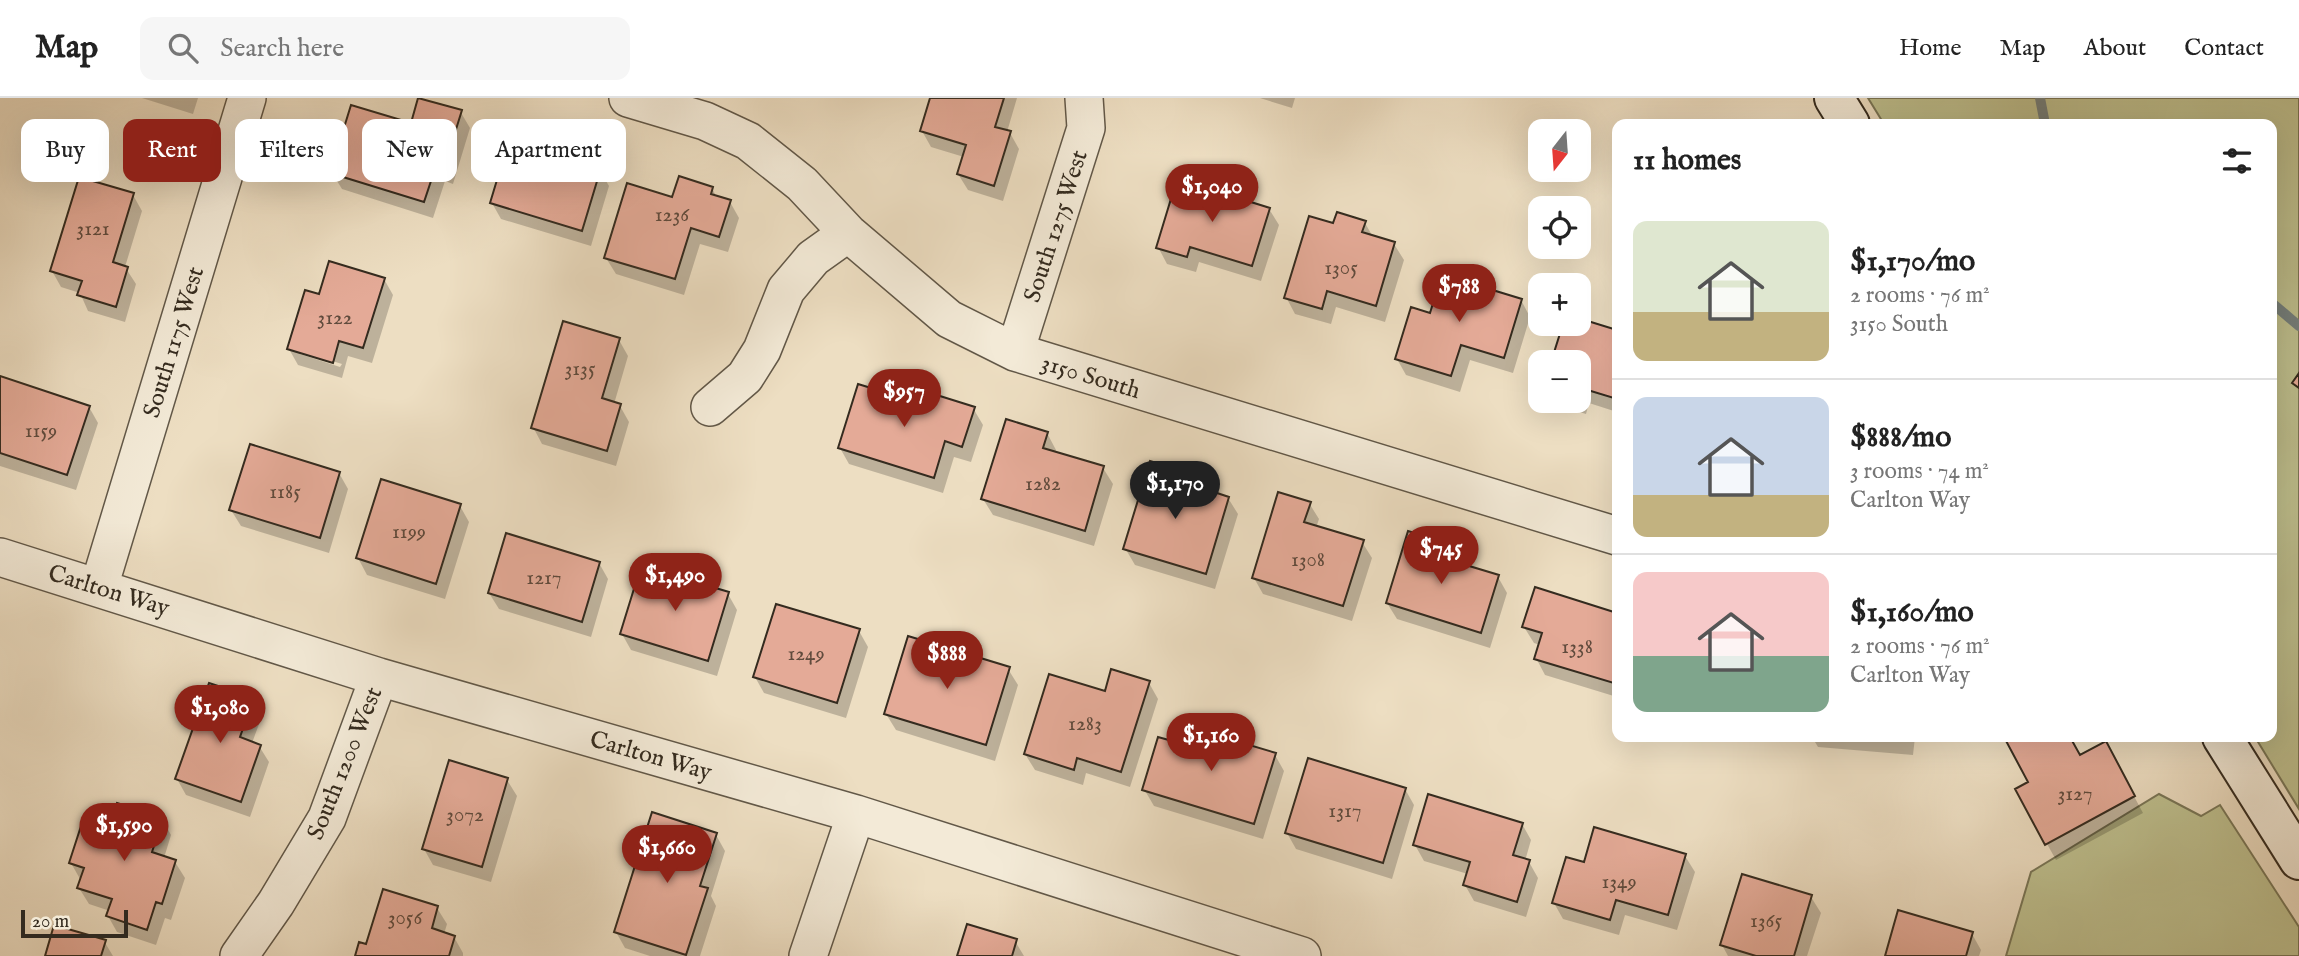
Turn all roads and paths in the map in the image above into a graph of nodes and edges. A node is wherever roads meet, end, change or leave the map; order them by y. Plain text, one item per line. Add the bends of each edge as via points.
1 (247, 98) edge
2 (628, 98) edge
3 (1084, 98) edge
4 (1834, 98) edge
5 (1847, 119) edge
6 (848, 233) junction
7 (1015, 352) junction
8 (710, 407) dead end
9 (1612, 534) edge
10 (0, 557) edge
11 (99, 587) junction
12 (379, 677) junction
13 (2225, 742) edge
14 (856, 814) junction
15 (2299, 860) edge
16 (239, 956) edge
17 (808, 956) edge
18 (1302, 956) edge

1 - 11 street, South 1175 West
2 - 6 street, 3150 South via 705,121 748,141 802,184
3 - 7 street, South 1275 West via 1086,128
4 - 5 main road
6 - 7 street, 3150 South via 949,318
6 - 8 street via 813,258 786,290 751,368
7 - 9 street, 3150 South
10 - 11 street, Carlton Way
11 - 12 street, Carlton Way
12 - 14 street, Carlton Way
12 - 16 street, South 1200 West via 327,818
13 - 15 main road
14 - 17 street
14 - 18 street, Carlton Way

